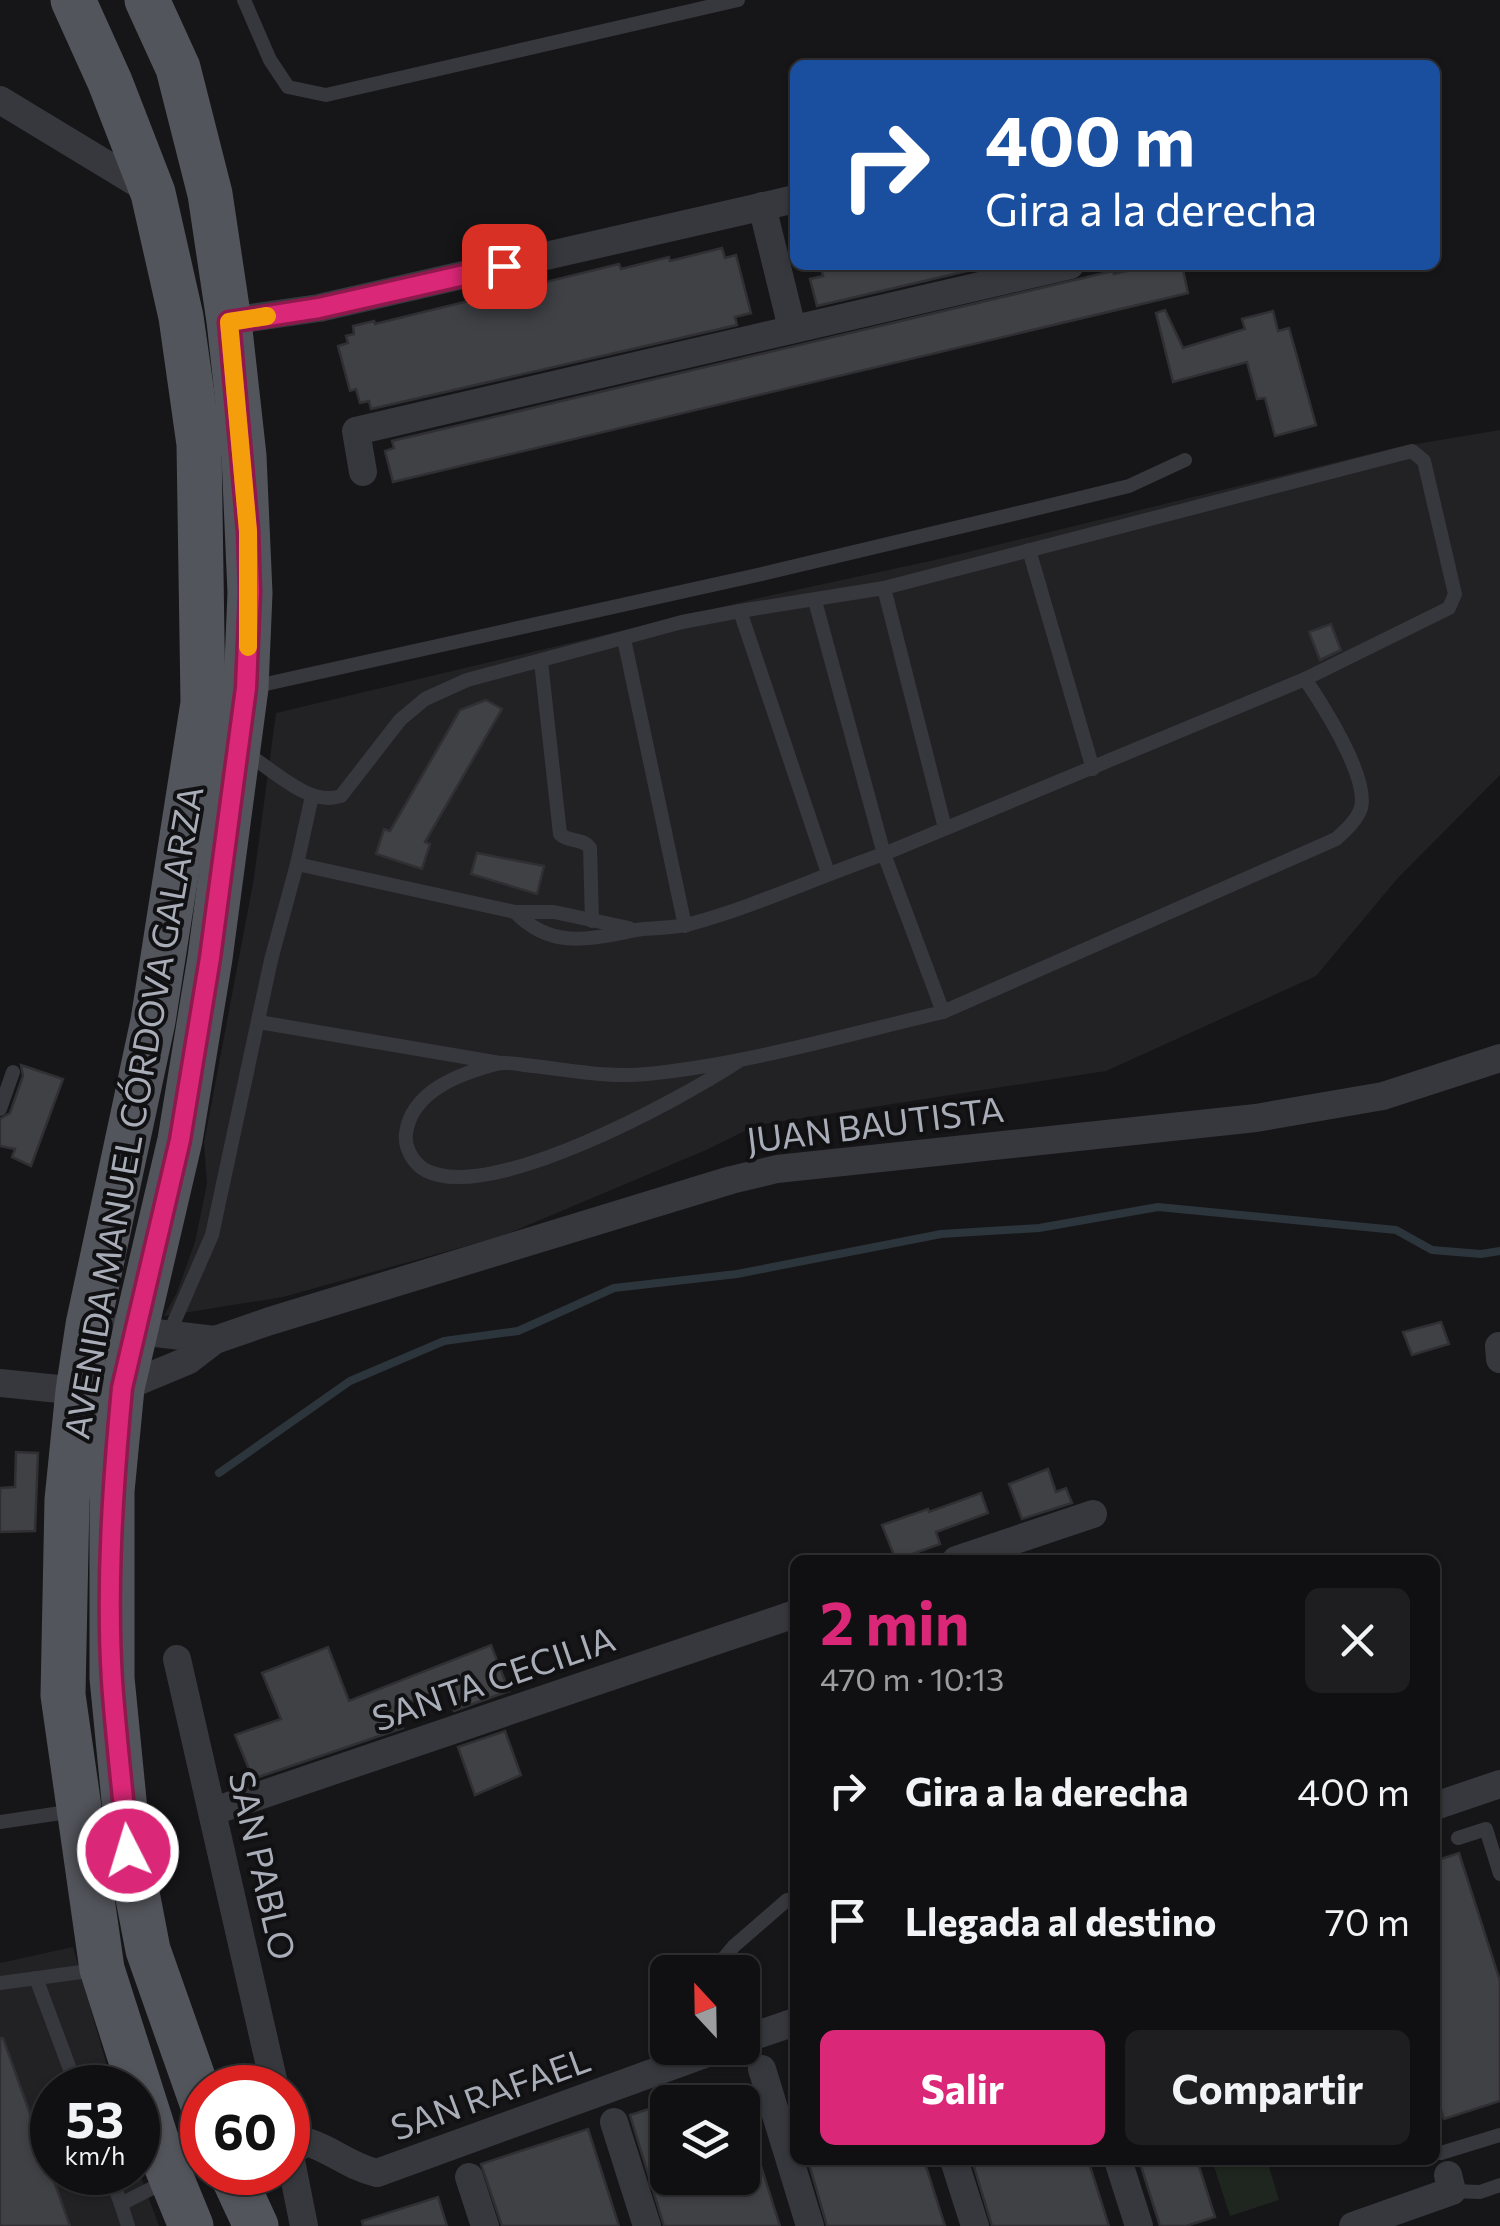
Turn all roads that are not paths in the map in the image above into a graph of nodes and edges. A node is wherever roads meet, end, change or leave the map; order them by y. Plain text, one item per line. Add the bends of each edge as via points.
1 (73, 0) edge
2 (147, 0) edge
3 (244, 0) edge
4 (738, 0) edge
5 (689, 6) edge
6 (0, 100) edge
7 (153, 193) junction
8 (790, 200) edge
9 (762, 206) junction
10 (1048, 270) edge
11 (229, 322) junction
12 (792, 328) junction
13 (1185, 460) dead end
14 (362, 472) dead end
15 (1029, 550) junction
16 (884, 588) junction
17 (815, 601) junction
18 (740, 611) junction
19 (624, 639) junction
20 (541, 662) junction
21 (1305, 679) junction
22 (246, 688) junction
23 (237, 749) junction
24 (1093, 770) junction
25 (312, 796) junction
26 (945, 828) junction
27 (884, 854) junction
28 (297, 864) junction
29 (828, 872) junction
30 (515, 912) junction
31 (592, 921) junction
32 (685, 926) junction
33 (641, 930) junction
34 (943, 1012) junction
35 (259, 1022) junction
36 (1500, 1058) edge
37 (739, 1061) junction
38 (500, 1062) junction
39 (13, 1072) dead end
40 (0, 1110) edge
41 (88, 1325) junction
42 (152, 1334) junction
43 (215, 1340) junction
44 (0, 1383) edge
45 (122, 1388) junction
46 (78, 1391) junction
47 (1093, 1514) dead end
48 (971, 1555) edge
49 (790, 1616) edge
50 (178, 1659) dead end
51 (1500, 1784) edge
52 (1440, 1804) edge
53 (80, 1810) junction
54 (214, 1811) junction
55 (0, 1822) edge
56 (1458, 1838) dead end
57 (1500, 1874) edge
58 (787, 1900) dead end
59 (726, 1955) edge
60 (102, 1969) junction
61 (36, 1978) junction
62 (0, 1983) edge
63 (790, 2024) edge
64 (760, 2034) edge
65 (68, 2065) edge
66 (189, 2065) edge
67 (270, 2065) edge
68 (675, 2065) edge
69 (762, 2069) dead end
70 (614, 2122) dead end
71 (1500, 2135) edge
72 (310, 2143) edge
73 (790, 2161) edge
74 (791, 2165) edge
75 (956, 2165) edge
76 (1120, 2165) edge
77 (1444, 2166) edge
78 (469, 2177) dead end
79 (171, 2178) junction
80 (1500, 2185) edge
81 (117, 2195) edge
82 (242, 2195) edge
83 (298, 2195) edge
84 (120, 2204) junction
85 (128, 2226) edge
86 (192, 2226) edge
87 (256, 2226) edge
88 (304, 2226) edge
89 (484, 2226) edge
90 (647, 2226) edge
91 (810, 2226) edge
92 (974, 2226) edge
93 (1139, 2226) edge
94 (1353, 2226) edge

1 - 7 main road, AVENIDA MANUEL CÓRDOVA GALARZA
2 - 11 main road, AVENIDA MANUEL CÓRDOVA GALARZA via 178,68 195,128
3 - 5 lane via 288,87 326,95
4 - 5 lane
6 - 7 street
7 - 41 main road, AVENIDA MANUEL CÓRDOVA GALARZA via 200,444 203,704 153,1021
8 - 9 street
9 - 11 street via 319,308
9 - 12 street
10 - 12 street
11 - 22 main road, AVENIDA MANUEL CÓRDOVA GALARZA via 248,531
12 - 14 street via 356,432
13 - 22 lane via 1130,486 1044,507
15 - 16 lane
15 - 21 lane via 1412,451 1424,461 1454,602
15 - 24 lane
16 - 17 lane
16 - 26 lane
17 - 18 lane
17 - 27 lane
18 - 19 lane
18 - 29 lane
19 - 20 lane
19 - 32 lane
20 - 25 lane via 467,680 424,699 342,796
20 - 31 lane via 560,834 590,848
21 - 24 lane
21 - 34 lane via 1329,713 1360,788 1361,807 1350,826 1336,838
22 - 23 main road, AVENIDA MANUEL CÓRDOVA GALARZA
23 - 25 lane
23 - 42 main road, AVENIDA MANUEL CÓRDOVA GALARZA
24 - 26 lane
25 - 28 lane
26 - 27 lane
27 - 29 lane
27 - 34 lane
28 - 30 lane
28 - 35 lane
29 - 32 lane via 770,900
30 - 31 lane
30 - 33 lane via 532,929 562,937
31 - 33 lane
32 - 33 lane
34 - 37 lane
35 - 38 lane
35 - 42 lane via 212,1236
36 - 43 street, JUAN BAUTISTA via 1382,1096 1256,1118 777,1169
37 - 38 lane via 620,1076
37 - 38 lane via 622,1128 507,1169 440,1178 415,1164 404,1139 410,1114 430,1090
39 - 40 lane
41 - 42 street, JUAN BAUTISTA
41 - 46 main road, AVENIDA MANUEL CÓRDOVA GALARZA
42 - 43 street, JUAN BAUTISTA
42 - 45 main road, AVENIDA MANUEL CÓRDOVA GALARZA
43 - 45 street, JUAN BAUTISTA via 189,1360
44 - 46 street, JUAN BAUTISTA
45 - 46 street, JUAN BAUTISTA
45 - 66 main road, AVENIDA MANUEL CÓRDOVA GALARZA via 112,1491 112,1678 128,1851 148,1950
46 - 53 main road, AVENIDA MANUEL CÓRDOVA GALARZA via 67,1500 63,1695
47 - 48 street
49 - 54 street, SANTA CECILIA
50 - 54 street, SAN PABLO
51 - 52 street
53 - 55 lane
53 - 60 main road, AVENIDA MANUEL CÓRDOVA GALARZA
54 - 67 street, SAN PABLO
56 - 57 lane via 1486,1830
58 - 59 lane
60 - 61 lane
60 - 79 main road, AVENIDA MANUEL CÓRDOVA GALARZA
61 - 62 lane
61 - 65 lane
63 - 64 street
68 - 72 street, SAN RAFAEL via 376,2174
69 - 73 street
70 - 90 street
71 - 77 lane
74 - 91 street
75 - 92 street
76 - 93 street
77 - 80 lane via 1480,2192
77 - 94 street
78 - 89 street
79 - 84 lane
79 - 86 main road, AVENIDA MANUEL CÓRDOVA GALARZA
81 - 84 lane
82 - 87 main road
83 - 88 street
84 - 85 lane

